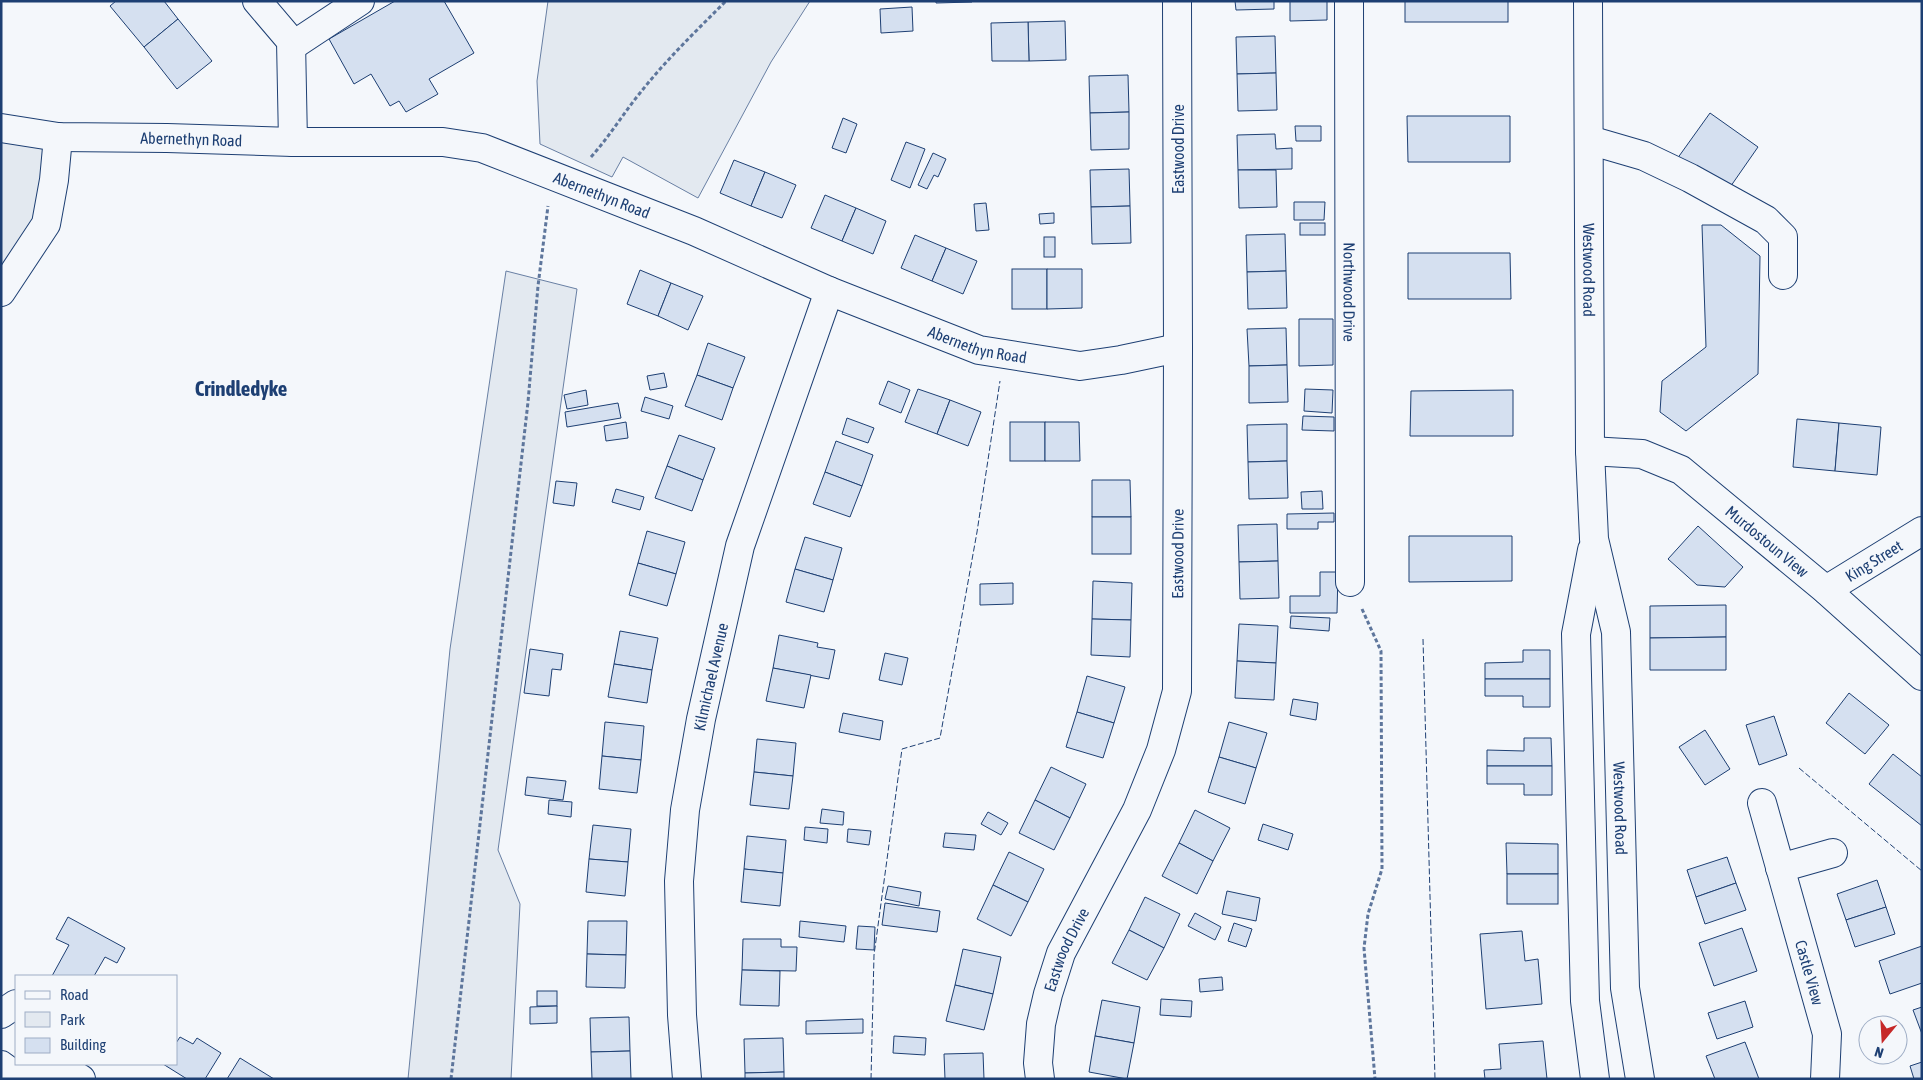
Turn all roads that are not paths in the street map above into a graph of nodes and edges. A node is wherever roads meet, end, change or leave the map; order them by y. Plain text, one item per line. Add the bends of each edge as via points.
1 (257, 1) edge
2 (360, 1) edge
3 (1177, 1) edge
4 (1349, 1) edge
5 (1588, 1) edge
6 (292, 46) junction
7 (1, 128) edge
8 (58, 137) junction
9 (1589, 140) junction
10 (293, 142) junction
11 (1783, 275) dead end
12 (829, 291) junction
13 (1, 292) edge
14 (1178, 348) junction
15 (1590, 451) junction
16 (1922, 531) edge
17 (1594, 539) junction
18 (1350, 582) road end
19 (1826, 590) junction
20 (1922, 676) edge
21 (1762, 803) dead end
22 (1833, 853) dead end
23 (1780, 868) junction
24 (15, 1005) edge
25 (1, 1014) edge
26 (1, 1065) edge
27 (56, 1065) edge
28 (59, 1065) edge
29 (81, 1079) edge
30 (687, 1079) edge
31 (1040, 1079) edge
32 (1595, 1079) edge
33 (1640, 1079) edge
34 (1824, 1079) edge

1 - 6 street
2 - 6 street
3 - 14 street, Eastwood Drive
4 - 18 street, Northwood Drive
5 - 9 street, Westwood Road
6 - 10 street
7 - 8 street, Abernethyn Road
8 - 10 street, Abernethyn Road
8 - 13 street via 46,224
9 - 11 street via 1644,156 1766,220 1784,237
9 - 15 street, Westwood Road
10 - 12 street, Abernethyn Road via 443,142 482,148 694,231
12 - 14 street, Abernethyn Road via 988,352 1080,366
12 - 30 street, Kilmichael Avenue via 740,546 701,719 685,810 679,881
14 - 31 street, Eastwood Drive via 1177,691 1161,750 1137,810 1061,953 1041,1024
15 - 17 street, Westwood Road
15 - 19 street, Murdostoun View via 1642,454 1681,470
16 - 19 street, King Street
17 - 32 street, Westwood Road via 1576,634 1585,1001
17 - 33 street, Westwood Road via 1616,632 1625,988
19 - 20 street, Murdostoun View
21 - 23 street, Castle View
22 - 23 street
23 - 34 street, Castle View via 1827,1034
24 - 25 street
26 - 27 street via 24,1077 36,1076
28 - 29 street

